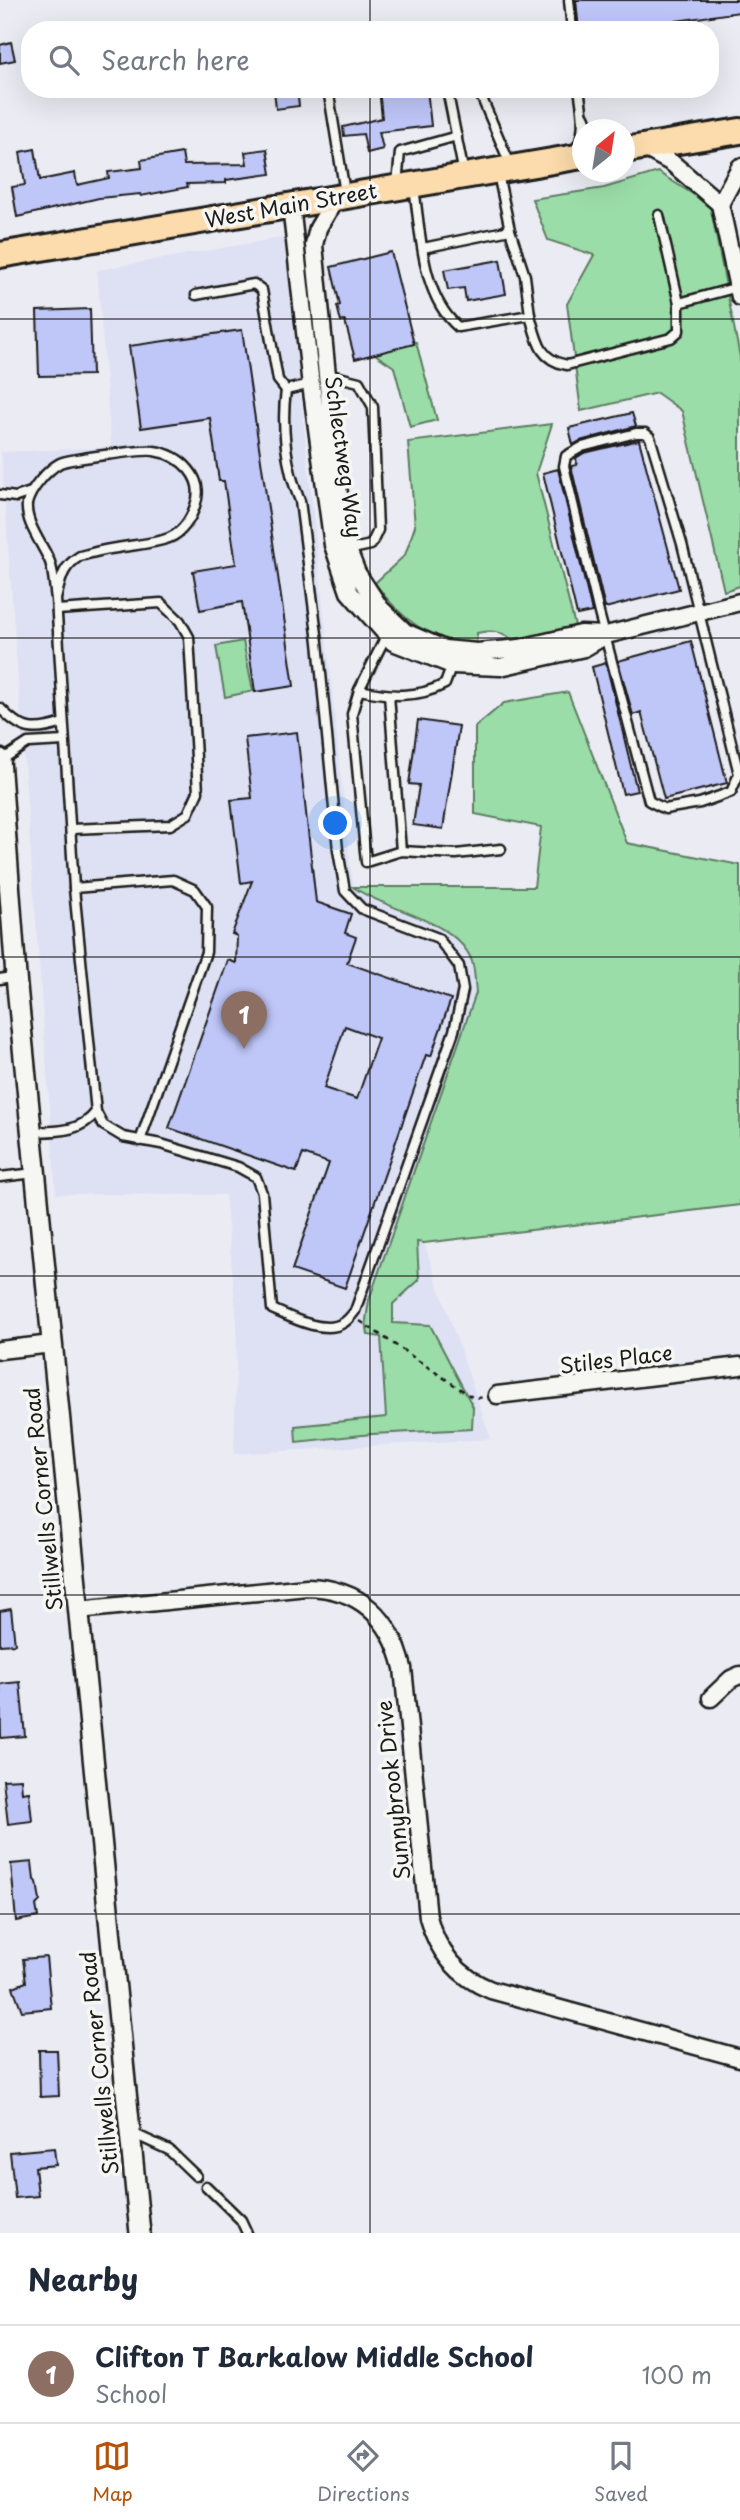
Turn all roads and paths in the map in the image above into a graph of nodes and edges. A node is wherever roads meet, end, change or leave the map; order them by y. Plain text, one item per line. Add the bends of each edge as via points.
1 (569, 0) edge
2 (571, 21) edge
3 (329, 98) edge
4 (449, 98) edge
5 (481, 98) edge
6 (580, 98) edge
7 (583, 114) junction
8 (583, 119) edge
9 (585, 119) edge
10 (740, 131) edge
11 (457, 136) junction
12 (635, 148) edge
13 (635, 148) edge
14 (572, 158) edge
15 (740, 167) edge
16 (505, 170) junction
17 (465, 177) junction
18 (405, 186) junction
19 (341, 197) junction
20 (720, 204) junction
21 (291, 205) junction
22 (659, 215) dead end
23 (510, 230) junction
24 (422, 247) junction
25 (0, 256) edge
26 (739, 292) edge
27 (196, 295) dead end
28 (679, 303) junction
29 (530, 316) junction
30 (327, 374) junction
31 (310, 380) junction
32 (286, 390) junction
33 (31, 492) junction
34 (0, 495) edge
35 (342, 552) junction
36 (56, 599) junction
37 (740, 602) edge
38 (57, 610) junction
39 (698, 612) junction
40 (391, 629) junction
41 (606, 635) junction
42 (452, 665) junction
43 (359, 691) junction
44 (389, 695) junction
45 (0, 708) edge
46 (63, 723) junction
47 (64, 741) junction
48 (0, 760) edge
49 (71, 829) junction
50 (501, 849) dead end
51 (401, 851) junction
52 (75, 888) junction
53 (8, 977) edge
54 (96, 1112) junction
55 (32, 1132) junction
56 (141, 1140) junction
57 (35, 1173) junction
58 (0, 1177) edge
59 (352, 1315) junction
60 (52, 1344) junction
61 (0, 1350) edge
62 (740, 1366) edge
63 (497, 1395) joint
64 (78, 1610) junction
65 (740, 1675) edge
66 (711, 1698) dead end
67 (740, 2058) edge
68 (130, 2132) junction
69 (196, 2176) dead end
70 (206, 2186) dead end
71 (140, 2233) edge
72 (247, 2233) edge

1 - 2 lane
3 - 19 lane
4 - 11 lane
5 - 16 lane
6 - 7 lane
7 - 8 lane
7 - 9 lane
10 - 12 main road
11 - 17 lane
11 - 18 lane via 400,152
13 - 20 street via 672,163
14 - 16 main road, West Main Street
15 - 20 street
16 - 17 main road, West Main Street
16 - 23 lane
17 - 18 main road, West Main Street
18 - 19 main road, West Main Street
18 - 24 lane
19 - 21 main road, West Main Street
19 - 30 street, Schlectweg Way via 318,228 314,245
20 - 26 street
21 - 25 main road, West Main Street
21 - 31 street, Schlectweg Way
22 - 28 lane
23 - 24 lane
23 - 29 lane via 525,276
24 - 29 lane via 444,315 458,327
26 - 28 lane
27 - 32 lane via 254,285 262,290 278,380
28 - 29 lane via 679,331 671,338 567,365 545,356
30 - 31 lane
30 - 35 street, Schlectweg Way
30 - 35 lane via 359,382 373,407 378,530 371,545
31 - 32 lane
31 - 35 street, Schlectweg Way
32 - 59 lane via 283,410 292,481 304,526 345,891 362,909 438,938 459,965 463,990 454,1031
33 - 34 lane via 16,497
33 - 36 lane via 28,517 51,566
33 - 36 lane via 59,464 152,450 188,468 197,481 197,502 189,522 171,538 80,556 63,572
35 - 40 street, Schlectweg Way via 349,592
36 - 38 lane
37 - 39 street, Schlectweg Way
38 - 46 lane
38 - 49 lane via 161,603 180,621 189,637 198,760 198,792 188,814 170,825
39 - 41 street, Schlectweg Way
39 - 41 lane via 738,774 731,792 700,803 665,809 649,801
39 - 41 lane via 650,437 636,433 582,447 566,456 564,466
40 - 41 street, Schlectweg Way via 444,649 477,652 581,634
40 - 42 street, Schlectweg Way via 393,642
40 - 43 lane
41 - 42 street, Schlectweg Way via 584,649 500,667
42 - 44 lane via 445,684 432,691
43 - 44 lane
43 - 51 lane via 352,714 366,862
44 - 51 lane
45 - 46 lane via 34,730
46 - 47 lane
47 - 48 lane via 28,743
47 - 49 lane
48 - 53 street, Stillwells Corner Road
49 - 52 lane
50 - 51 lane via 456,854
52 - 54 lane
52 - 56 lane via 173,880 195,890 207,907 206,952
53 - 55 street, Stillwells Corner Road
54 - 55 lane via 68,1130
54 - 56 lane via 111,1132
55 - 57 street, Stillwells Corner Road
56 - 59 lane via 238,1167 256,1177 262,1193 272,1309 303,1323 331,1327
57 - 58 lane
57 - 60 street, Stillwells Corner Road
59 - 63 path via 472,1397
60 - 61 street
60 - 64 street, Stillwells Corner Road
62 - 63 street, Stiles Place
64 - 67 street, Sunnybrook Drive via 307,1587 334,1590 360,1601 374,1611 399,1649 428,1917 446,1956 466,1976 491,1990
64 - 68 street, Stillwells Corner Road
65 - 66 street
68 - 69 lane via 169,2150
68 - 71 street, Stillwells Corner Road
70 - 72 lane via 241,2220

